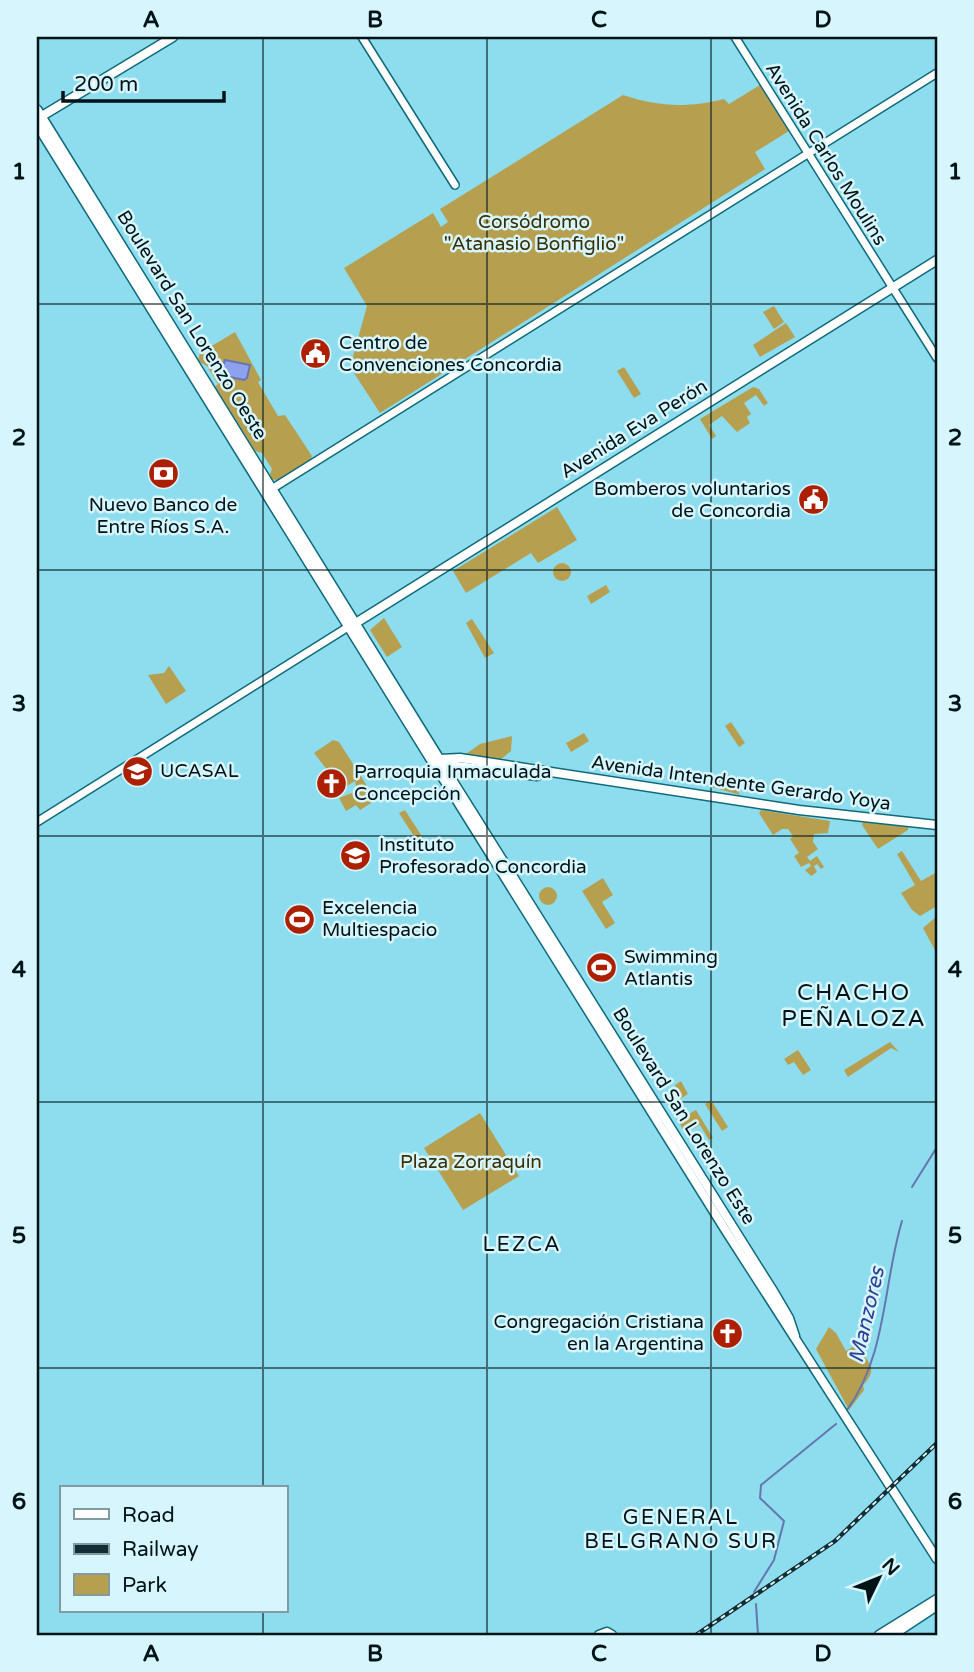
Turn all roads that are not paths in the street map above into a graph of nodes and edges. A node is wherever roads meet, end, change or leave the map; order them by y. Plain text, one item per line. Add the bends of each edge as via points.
1 (173, 37) edge
2 (362, 37) edge
3 (735, 37) edge
4 (937, 73) edge
5 (38, 117) edge
6 (807, 154) junction
7 (455, 185) dead end
8 (937, 260) edge
9 (891, 288) junction
10 (937, 358) edge
11 (270, 491) junction
12 (313, 563) joint
13 (352, 625) junction
14 (439, 763) junction
15 (37, 822) edge
16 (937, 825) edge
17 (937, 1559) edge
18 (937, 1599) edge
19 (937, 1606) edge
20 (879, 1635) edge
21 (892, 1635) edge

1 - 5 main road
2 - 7 street
3 - 6 street, Avenida Carlos Moulins
4 - 6 street
5 - 11 main road, Boulevard San Lorenzo Oeste
6 - 9 street, Avenida Carlos Moulins
6 - 11 street
8 - 9 main road, Avenida Eva Perón
9 - 10 street, Avenida Carlos Moulins
9 - 13 main road, Avenida Eva Perón
11 - 12 main road, Boulevard San Lorenzo Oeste
12 - 13 main road, Boulevard San Lorenzo Este
13 - 14 main road, Boulevard San Lorenzo Este
13 - 15 street
14 - 16 main road, Avenida Intendente Gerardo Yoya via 460,758 799,810
14 - 17 main road, Boulevard San Lorenzo Este
18 - 20 main road
19 - 21 main road

